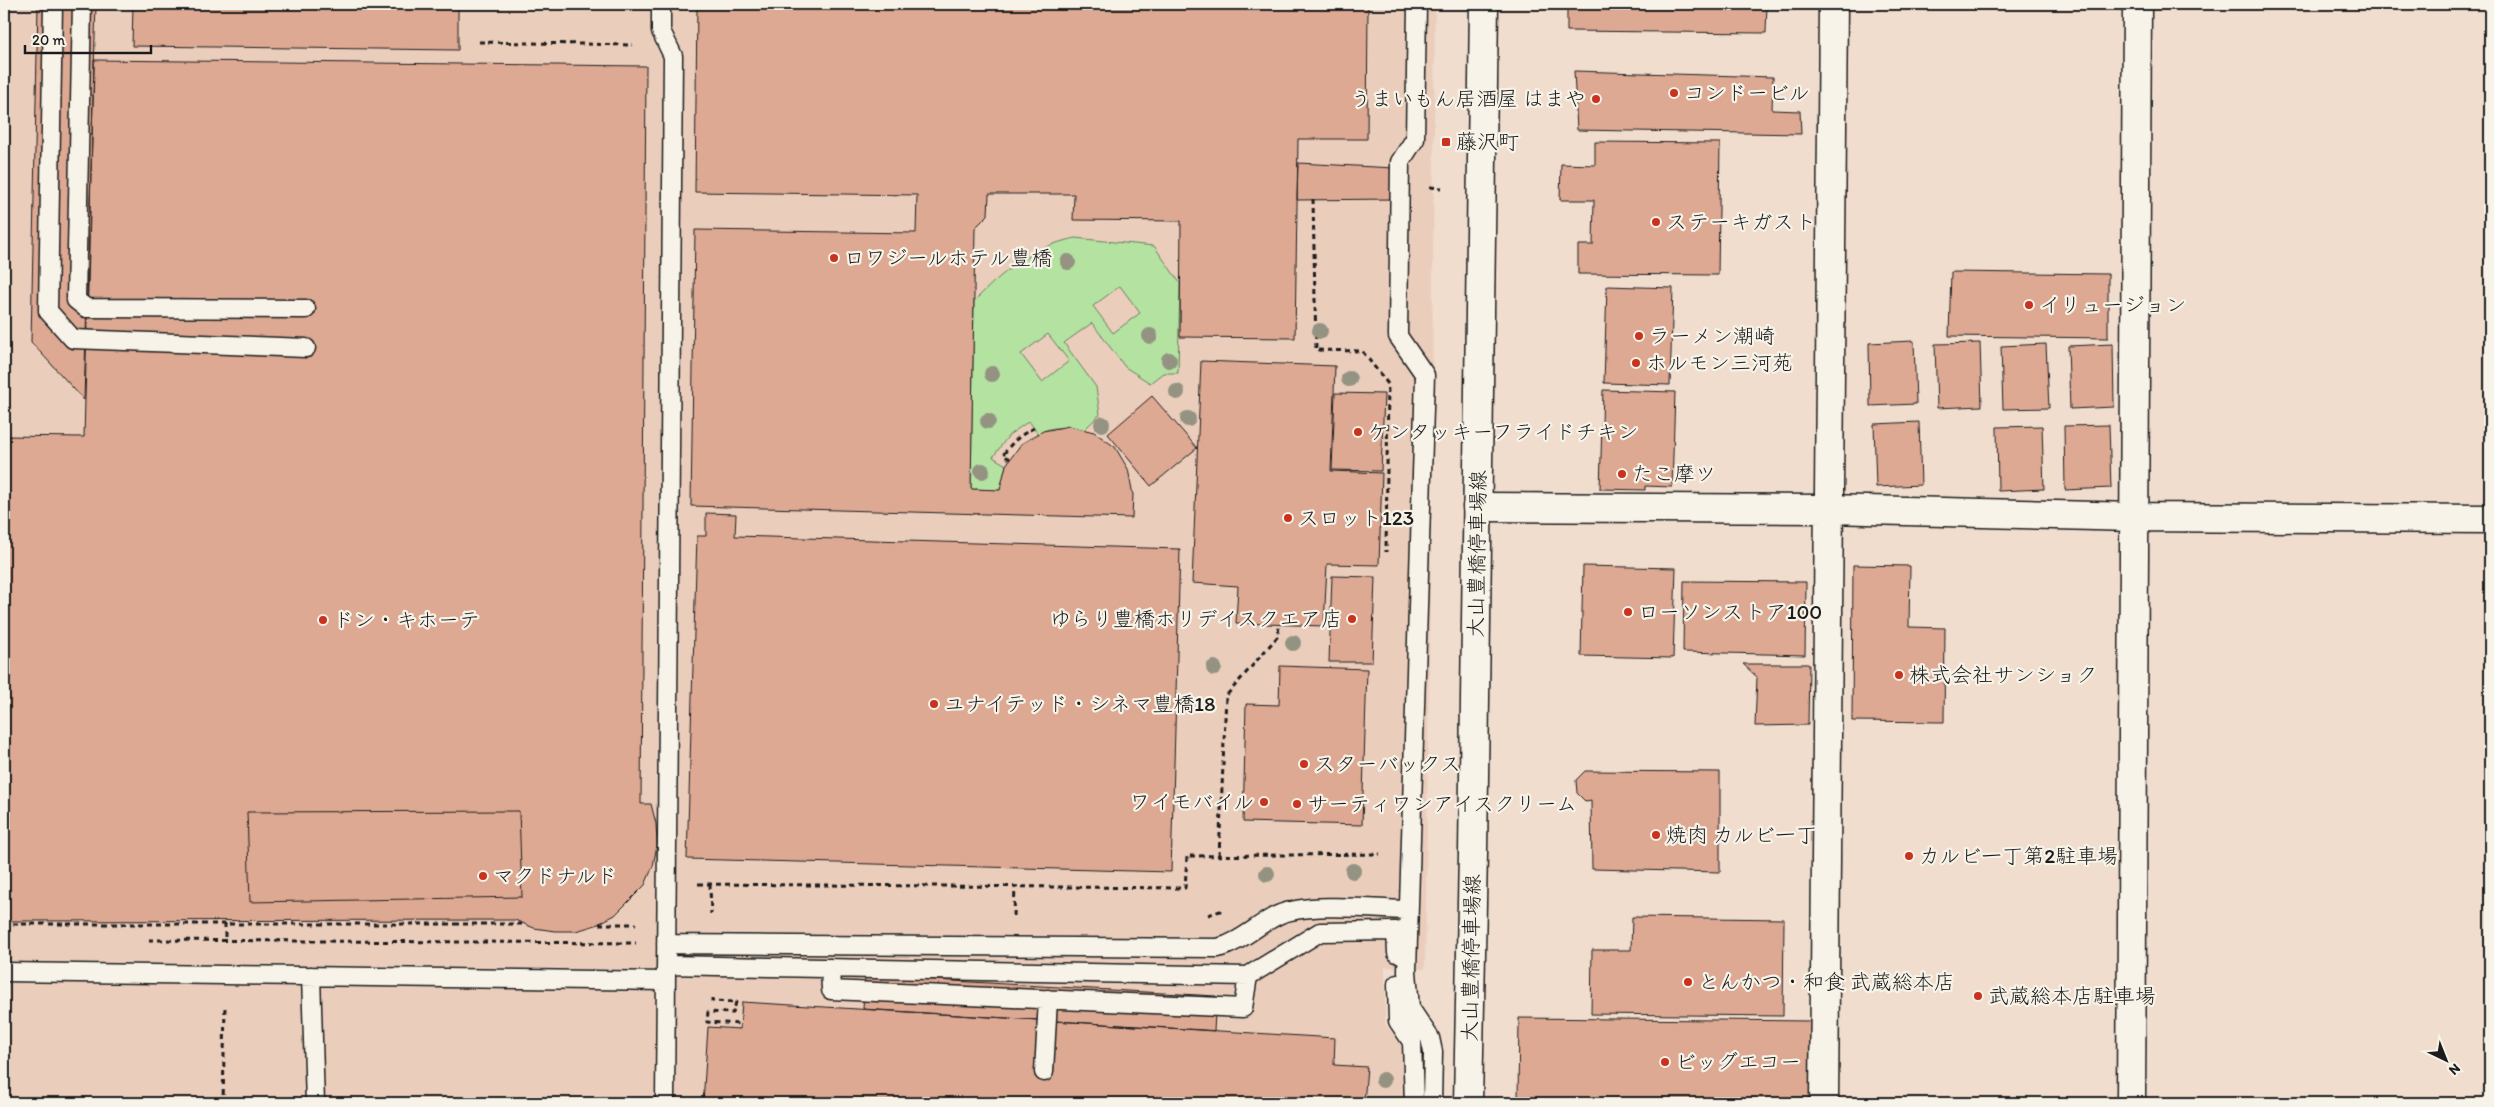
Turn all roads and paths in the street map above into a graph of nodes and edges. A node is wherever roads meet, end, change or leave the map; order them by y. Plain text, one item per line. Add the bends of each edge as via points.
1 (53, 4) edge
2 (82, 4) edge
3 (661, 4) edge
4 (1417, 4) edge
5 (1484, 4) edge
6 (1834, 4) edge
7 (2138, 4) edge
8 (479, 42) dead end
9 (642, 45) dead end
10 (1313, 200) dead end
11 (306, 310) dead end
12 (306, 348) dead end
13 (1034, 428) dead end
14 (1010, 459) dead end
15 (1477, 507) junction
16 (1829, 510) junction
17 (2134, 517) junction
18 (2490, 519) edge
19 (1386, 553) dead end
20 (1279, 624) dead end
21 (1382, 848) dead end
22 (1219, 856) junction
23 (666, 884) junction
24 (1232, 907) dead end
25 (1408, 910) junction
26 (666, 911) junction
27 (720, 912) dead end
28 (1004, 916) dead end
29 (1024, 916) dead end
30 (1207, 916) dead end
31 (4, 924) edge
32 (225, 924) junction
33 (525, 924) dead end
34 (599, 924) dead end
35 (148, 940) dead end
36 (225, 940) junction
37 (666, 944) junction
38 (830, 968) junction
39 (4, 972) edge
40 (665, 973) junction
41 (224, 975) junction
42 (311, 976) junction
43 (1248, 976) junction
44 (644, 981) junction
45 (1049, 986) junction
46 (733, 1013) dead end
47 (740, 1024) dead end
48 (1044, 1072) dead end
49 (223, 1103) edge
50 (315, 1103) edge
51 (665, 1103) edge
52 (1414, 1103) edge
53 (1432, 1103) edge
54 (1468, 1103) edge
55 (1824, 1103) edge
56 (2132, 1103) edge

1 - 12 lane via 48,311 73,340
2 - 11 lane via 76,300 86,308
3 - 23 lane via 661,31 673,56
4 - 25 lane via 1415,139 1400,162 1398,336 1425,375
5 - 15 street, 大山豊橋停車場線
6 - 16 street
7 - 17 street
8 - 9 path
10 - 19 path via 1316,350 1362,352 1388,384
13 - 14 path via 1008,447 1003,454
15 - 16 street
15 - 54 street, 大山豊橋停車場線
16 - 17 street
16 - 55 street
17 - 18 street
17 - 56 street
20 - 22 path via 1278,636 1226,696
21 - 22 path via 1382,854
22 - 23 path via 1187,856 1185,888
23 - 26 lane
24 - 30 path
25 - 37 lane via 1305,908 1279,915 1232,945 1218,948
25 - 53 lane via 1410,1008 1430,1038 1433,1052
26 - 27 path
26 - 34 path via 645,911 644,924
26 - 37 lane
28 - 29 path
31 - 32 path
32 - 33 path
32 - 36 path
35 - 36 path
36 - 41 path
36 - 44 path via 645,943
37 - 40 lane
38 - 40 lane
38 - 45 lane
38 - 45 lane via 831,990
39 - 41 lane
40 - 44 lane
40 - 51 lane
41 - 42 lane
41 - 49 path
42 - 44 lane
42 - 50 lane
43 - 45 lane
43 - 45 lane via 1243,1008
43 - 52 lane via 1320,932 1396,931 1398,1021 1412,1042
45 - 48 lane
46 - 47 path via 708,1012 707,1022

